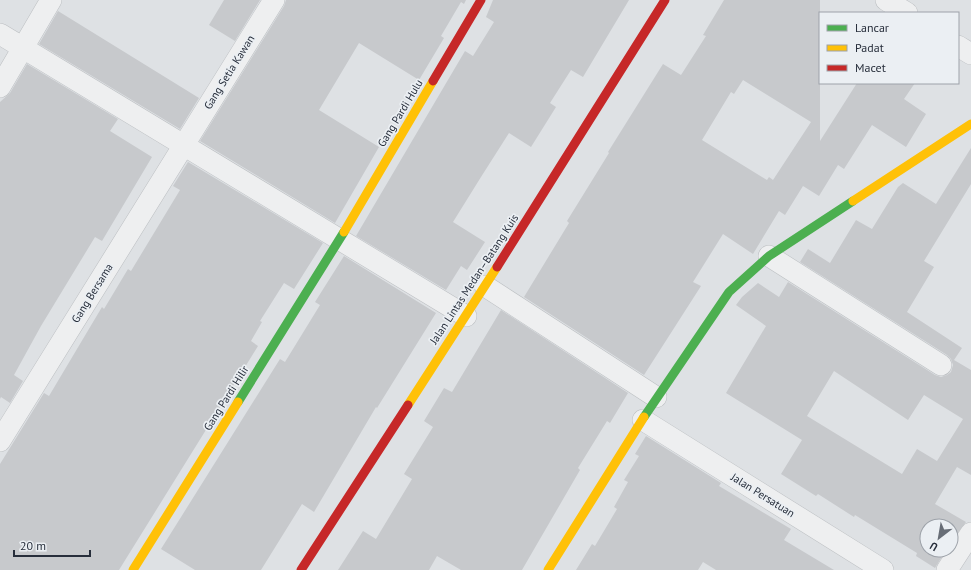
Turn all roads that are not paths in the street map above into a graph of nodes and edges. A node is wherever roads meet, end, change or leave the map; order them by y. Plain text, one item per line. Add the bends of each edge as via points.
1 (51, 0) edge
2 (274, 0) edge
3 (481, 0) edge
4 (666, 0) edge
5 (886, 0) edge
6 (905, 12) edge
7 (0, 34) edge
8 (959, 47) edge
9 (23, 48) junction
10 (971, 54) edge
11 (0, 87) edge
12 (971, 124) edge
13 (184, 144) junction
14 (340, 239) junction
15 (769, 256) junction
16 (485, 286) junction
17 (466, 316) junction
18 (941, 366) dead end
19 (656, 397) junction
20 (643, 420) junction
21 (0, 441) edge
22 (971, 533) edge
23 (878, 569) edge
24 (133, 570) edge
25 (301, 570) edge
26 (548, 570) edge
27 (947, 570) edge

1 - 9 street
2 - 13 street, Gang Setia Kawan
3 - 14 main road, Gang Pardi Hulu
4 - 16 main road, Jalan Lintas Medan–Batang Kuis
5 - 6 street
7 - 9 street
8 - 10 street
9 - 11 street
9 - 13 street
12 - 15 main road
13 - 14 street
13 - 21 street, Gang Bersama
14 - 17 street
14 - 24 main road, Gang Pardi Hilir
15 - 18 street
15 - 19 main road via 729,292
16 - 17 main road, Jalan Lintas Medan–Batang Kuis
16 - 19 street
17 - 25 main road, Jalan Lintas Medan–Batang Kuis
19 - 20 main road
20 - 23 street, Jalan Persatuan
20 - 26 main road
22 - 27 street

